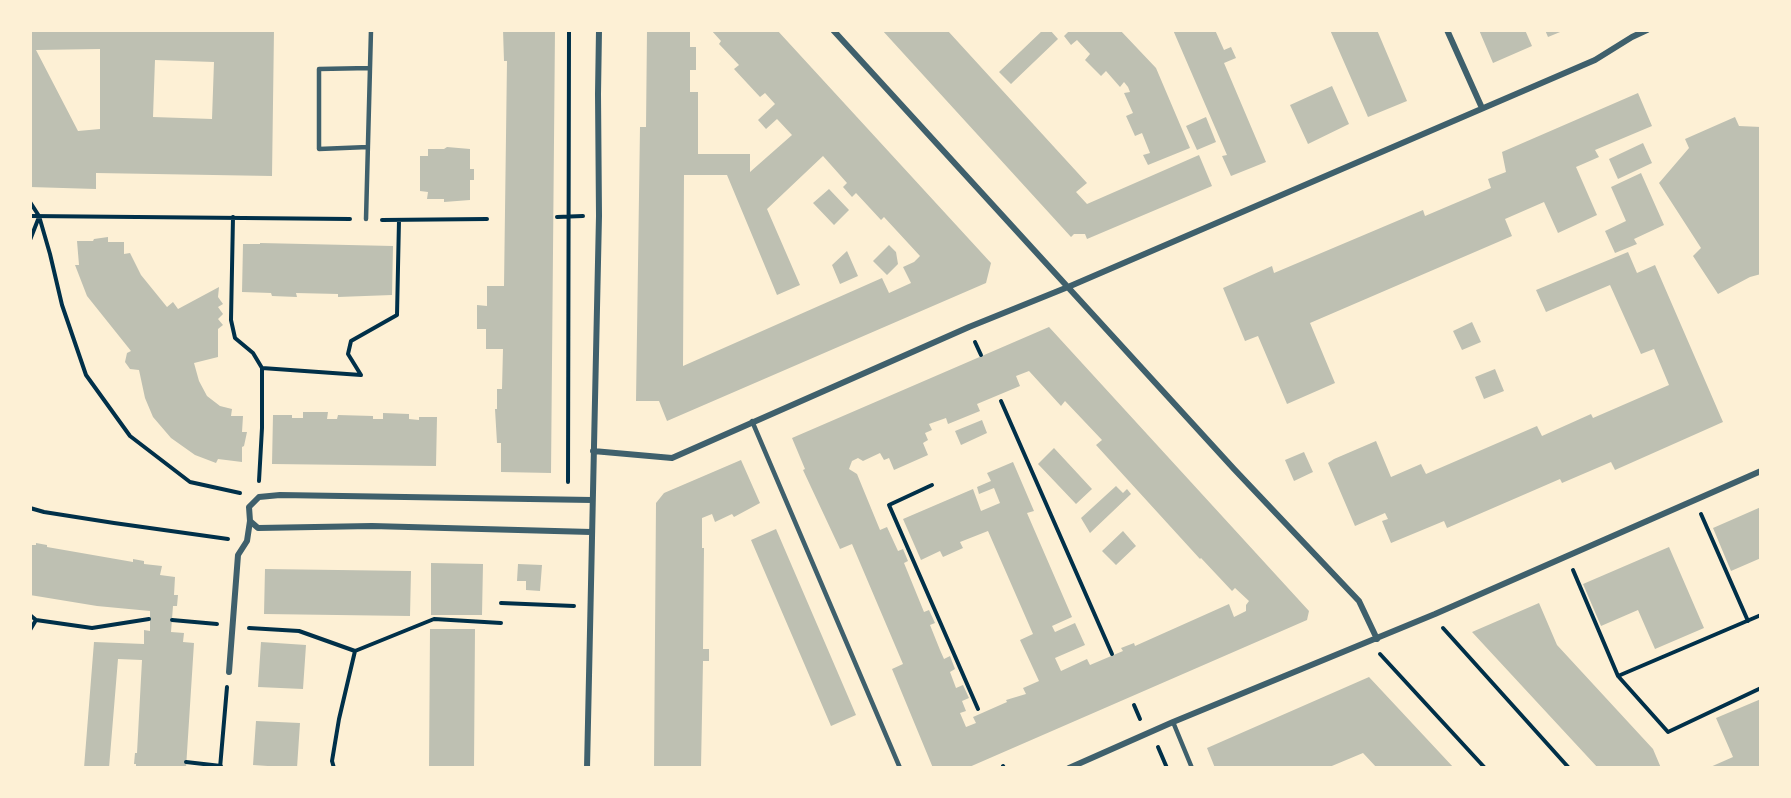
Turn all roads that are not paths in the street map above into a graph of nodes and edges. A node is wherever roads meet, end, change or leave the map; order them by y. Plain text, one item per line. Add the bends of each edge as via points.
1 (371, 30) edge
2 (599, 30) edge
3 (834, 30) edge
4 (1447, 30) edge
5 (1647, 30) edge
6 (1630, 33) edge
7 (370, 68) junction
8 (1482, 108) junction
9 (368, 147) junction
10 (366, 219) road end
11 (1068, 287) junction
12 (752, 421) junction
13 (592, 451) junction
14 (1761, 471) edge
15 (592, 500) junction
16 (250, 521) junction
17 (591, 532) junction
18 (1377, 639) junction
19 (229, 672) road end
20 (1173, 722) junction
21 (587, 768) edge
22 (900, 768) edge
23 (1069, 768) edge
24 (1192, 768) edge

1 - 7 lane
2 - 13 street via 599,216
3 - 11 street
4 - 8 street
5 - 6 street
6 - 8 street via 1595,60
7 - 9 lane
7 - 9 lane via 319,69 319,149
8 - 11 street
9 - 10 lane
11 - 12 street
11 - 18 street via 1359,601
12 - 13 street via 672,458
12 - 22 lane
13 - 15 street
14 - 18 street
15 - 16 street via 280,495 258,497 249,507
15 - 17 street
16 - 17 street via 258,528 372,526
16 - 19 street via 247,541 238,555
17 - 21 street
18 - 20 street
20 - 23 street
20 - 24 lane

